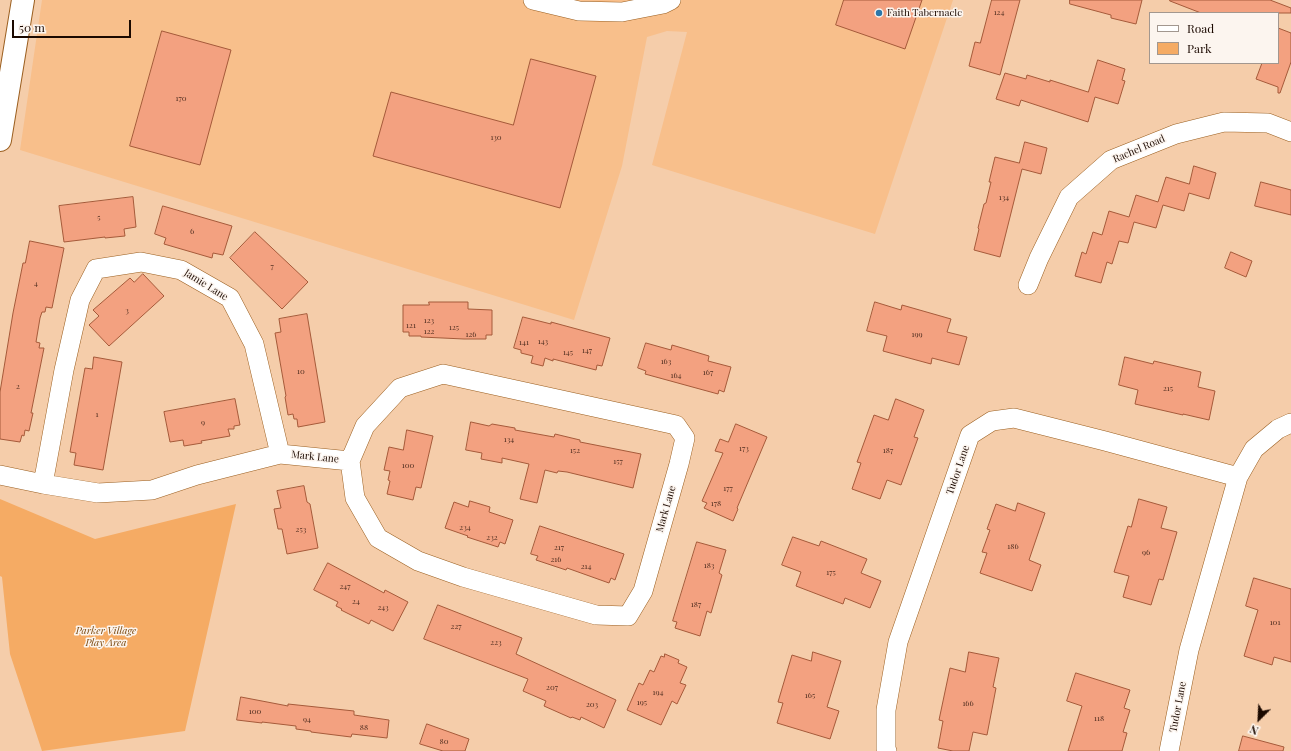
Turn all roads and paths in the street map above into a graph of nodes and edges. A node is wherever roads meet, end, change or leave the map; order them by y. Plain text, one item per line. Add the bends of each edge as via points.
1 (24, 0) edge
2 (533, 0) edge
3 (671, 0) edge
4 (1291, 132) edge
5 (0, 140) edge
6 (1028, 285) dead end
7 (1291, 423) edge
8 (280, 454) junction
9 (350, 461) junction
10 (0, 475) edge
11 (1238, 477) junction
12 (43, 484) junction
13 (887, 751) edge
14 (1169, 751) edge

1 - 5 street
2 - 3 street via 579,11 622,12
4 - 6 street, Rachel Road via 1268,123 1224,122 1176,134 1111,160 1069,197
7 - 11 street, Tudor Lane via 1278,429 1254,449
8 - 9 street, Mark Lane
8 - 12 street via 197,475 152,490 98,492
8 - 12 street, Jamie Lane via 254,344 230,298 181,270 141,262 96,269 80,300
9 - 9 street, Mark Lane via 355,498 378,538 418,561 463,577 596,614 628,616 643,591 685,438 676,425 443,374 400,388 365,426
10 - 12 street
11 - 13 street, Tudor Lane via 1014,418 992,421 970,435 898,642 886,710
11 - 14 street, Tudor Lane via 1189,650

